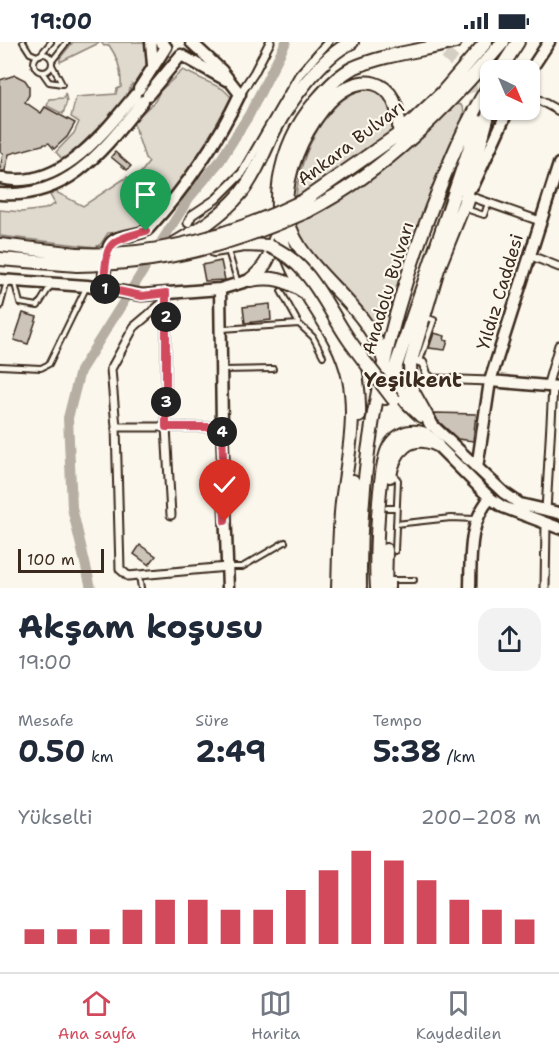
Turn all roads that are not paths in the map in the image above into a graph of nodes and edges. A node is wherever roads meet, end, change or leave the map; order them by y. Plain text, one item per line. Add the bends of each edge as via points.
1 (23, 42) edge
2 (51, 42) edge
3 (67, 42) edge
4 (152, 42) edge
5 (189, 42) edge
6 (270, 42) edge
7 (328, 42) edge
8 (352, 42) edge
9 (455, 42) edge
10 (486, 42) edge
11 (503, 42) edge
12 (518, 42) edge
13 (549, 42) edge
14 (164, 44) edge
15 (181, 55) junction
16 (39, 56) junction
17 (506, 60) edge
18 (537, 60) edge
19 (52, 63) junction
20 (153, 68) junction
21 (41, 72) junction
22 (226, 80) junction
23 (240, 94) junction
24 (141, 95) junction
25 (480, 100) tunnel mouth
26 (540, 101) edge
27 (559, 111) edge
28 (476, 120) tunnel mouth
29 (487, 120) tunnel mouth
30 (503, 120) edge
31 (399, 134) junction
32 (559, 164) edge
33 (0, 178) edge
34 (0, 194) edge
35 (469, 196) junction
36 (489, 203) junction
37 (306, 206) junction
38 (277, 215) junction
39 (540, 221) junction
40 (188, 223) dead end
41 (0, 245) edge
42 (171, 246) junction
43 (204, 251) junction
44 (230, 254) dead end
45 (529, 255) junction
46 (77, 260) junction
47 (0, 261) edge
48 (559, 267) edge
49 (7, 280) edge
50 (244, 282) junction
51 (51, 284) junction
52 (87, 286) junction
53 (104, 288) junction
54 (220, 289) junction
55 (281, 291) dead end
56 (306, 294) junction
57 (166, 297) junction
58 (0, 307) edge
59 (300, 324) junction
60 (409, 326) junction
61 (221, 329) junction
62 (348, 338) junction
63 (559, 345) edge
64 (323, 356) dead end
65 (416, 360) junction
66 (384, 361) junction
67 (0, 366) edge
68 (273, 369) dead end
69 (222, 370) junction
70 (490, 381) junction
71 (553, 387) edge
72 (116, 427) junction
73 (166, 427) junction
74 (222, 427) junction
75 (428, 429) junction
76 (437, 445) junction
77 (367, 460) junction
78 (477, 468) junction
79 (490, 498) junction
80 (342, 503) junction
81 (392, 508) junction
82 (546, 511) junction
83 (559, 513) edge
84 (171, 515) dead end
85 (476, 519) junction
86 (396, 524) junction
87 (546, 524) junction
88 (559, 528) edge
89 (285, 542) dead end
90 (395, 551) dead end
91 (227, 567) junction
92 (139, 576) junction
93 (414, 580) dead end
94 (386, 585) edge
95 (141, 588) edge
96 (228, 588) edge
97 (330, 588) edge
98 (338, 588) edge
99 (349, 588) edge
100 (360, 588) edge
101 (470, 588) edge
102 (545, 588) edge

1 - 16 lane
2 - 16 lane
3 - 19 lane
4 - 20 street
5 - 15 street
5 - 22 street via 222,71
6 - 23 street
7 - 40 street via 299,75 242,173 216,199 192,215
8 - 42 highway via 340,47 300,89 257,169 236,198 208,224
9 - 38 highway via 389,56 352,69 325,90 296,130 285,155
10 - 31 highway, Ankara Bulvarı via 442,93
11 - 37 highway, Ankara Bulvarı via 446,107 385,162 347,189
12 - 17 highway
13 - 18 street
14 - 15 street via 173,55
14 - 20 street
15 - 22 street
15 - 24 street
16 - 19 lane via 46,55
16 - 21 lane via 35,66
19 - 21 lane via 47,71
19 - 21 lane via 62,84 49,82
20 - 24 street
22 - 23 street
23 - 53 street via 200,165 170,205 146,231 115,239 109,246
24 - 33 street via 92,145 57,171 23,180
24 - 34 street via 111,140 72,176 36,192
25 - 66 highway, Anadolu Bulvarı via 458,141 412,259
26 - 27 street
28 - 60 highway
29 - 35 highway
30 - 35 street
31 - 37 highway, Ankara Bulvarı
31 - 66 highway via 397,102 372,82 357,84 324,108 297,153 288,188 288,222 294,240 361,314
32 - 39 street, Yıldız Caddesi
35 - 36 street
35 - 36 lane via 469,210 484,215
35 - 65 highway via 424,317
36 - 39 street
37 - 42 highway, Ankara Bulvarı, bridge
37 - 43 highway, Ankara Bulvarı, bridge via 264,230
38 - 50 highway via 272,253 258,273
38 - 56 highway via 284,246
39 - 45 street, Yıldız Caddesi
41 - 46 highway, Ankara Bulvarı
42 - 46 highway, Ankara Bulvarı, bridge
43 - 46 highway, Ankara Bulvarı, bridge via 128,263
43 - 62 highway, bridge via 259,245 292,258 325,298
44 - 50 lane
45 - 48 street
45 - 70 street, Yıldız Caddesi
46 - 47 highway, Ankara Bulvarı
49 - 51 street
49 - 51 lane via 20,303 38,306
49 - 58 lane
50 - 54 street
50 - 56 highway via 276,278
51 - 52 street
52 - 53 street
52 - 67 lane via 49,364 41,368
53 - 57 street
54 - 57 street
54 - 61 street
55 - 59 lane
56 - 80 highway via 332,332 349,379 351,440
57 - 72 street via 134,327 111,369
57 - 73 street
59 - 61 lane
59 - 64 lane
60 - 75 highway via 396,387
60 - 77 highway
61 - 69 street
62 - 75 highway, bridge via 394,400
62 - 99 highway via 360,397
63 - 71 street
65 - 70 street via 433,379
65 - 75 highway via 409,374 411,388
66 - 77 highway, Anadolu Bulvarı
68 - 69 lane
69 - 74 street
70 - 71 street
70 - 78 street, Yıldız Caddesi
71 - 82 street
72 - 73 street
72 - 92 street via 120,569 128,576
73 - 74 street
73 - 84 street
74 - 91 street
75 - 76 highway
75 - 78 street
75 - 94 highway via 403,434 385,456 380,500
76 - 79 street
76 - 81 highway via 425,441 406,444 395,454 390,474
77 - 100 highway, Anadolu Bulvarı via 359,551
78 - 82 street via 520,504
79 - 85 street
79 - 87 street
80 - 97 highway via 335,528
80 - 98 highway
81 - 86 lane
81 - 94 highway
82 - 83 street
85 - 86 lane
85 - 101 street
86 - 90 lane
87 - 88 street
87 - 102 street
89 - 91 lane via 242,567
91 - 92 street
91 - 96 street
92 - 95 lane
93 - 94 lane

